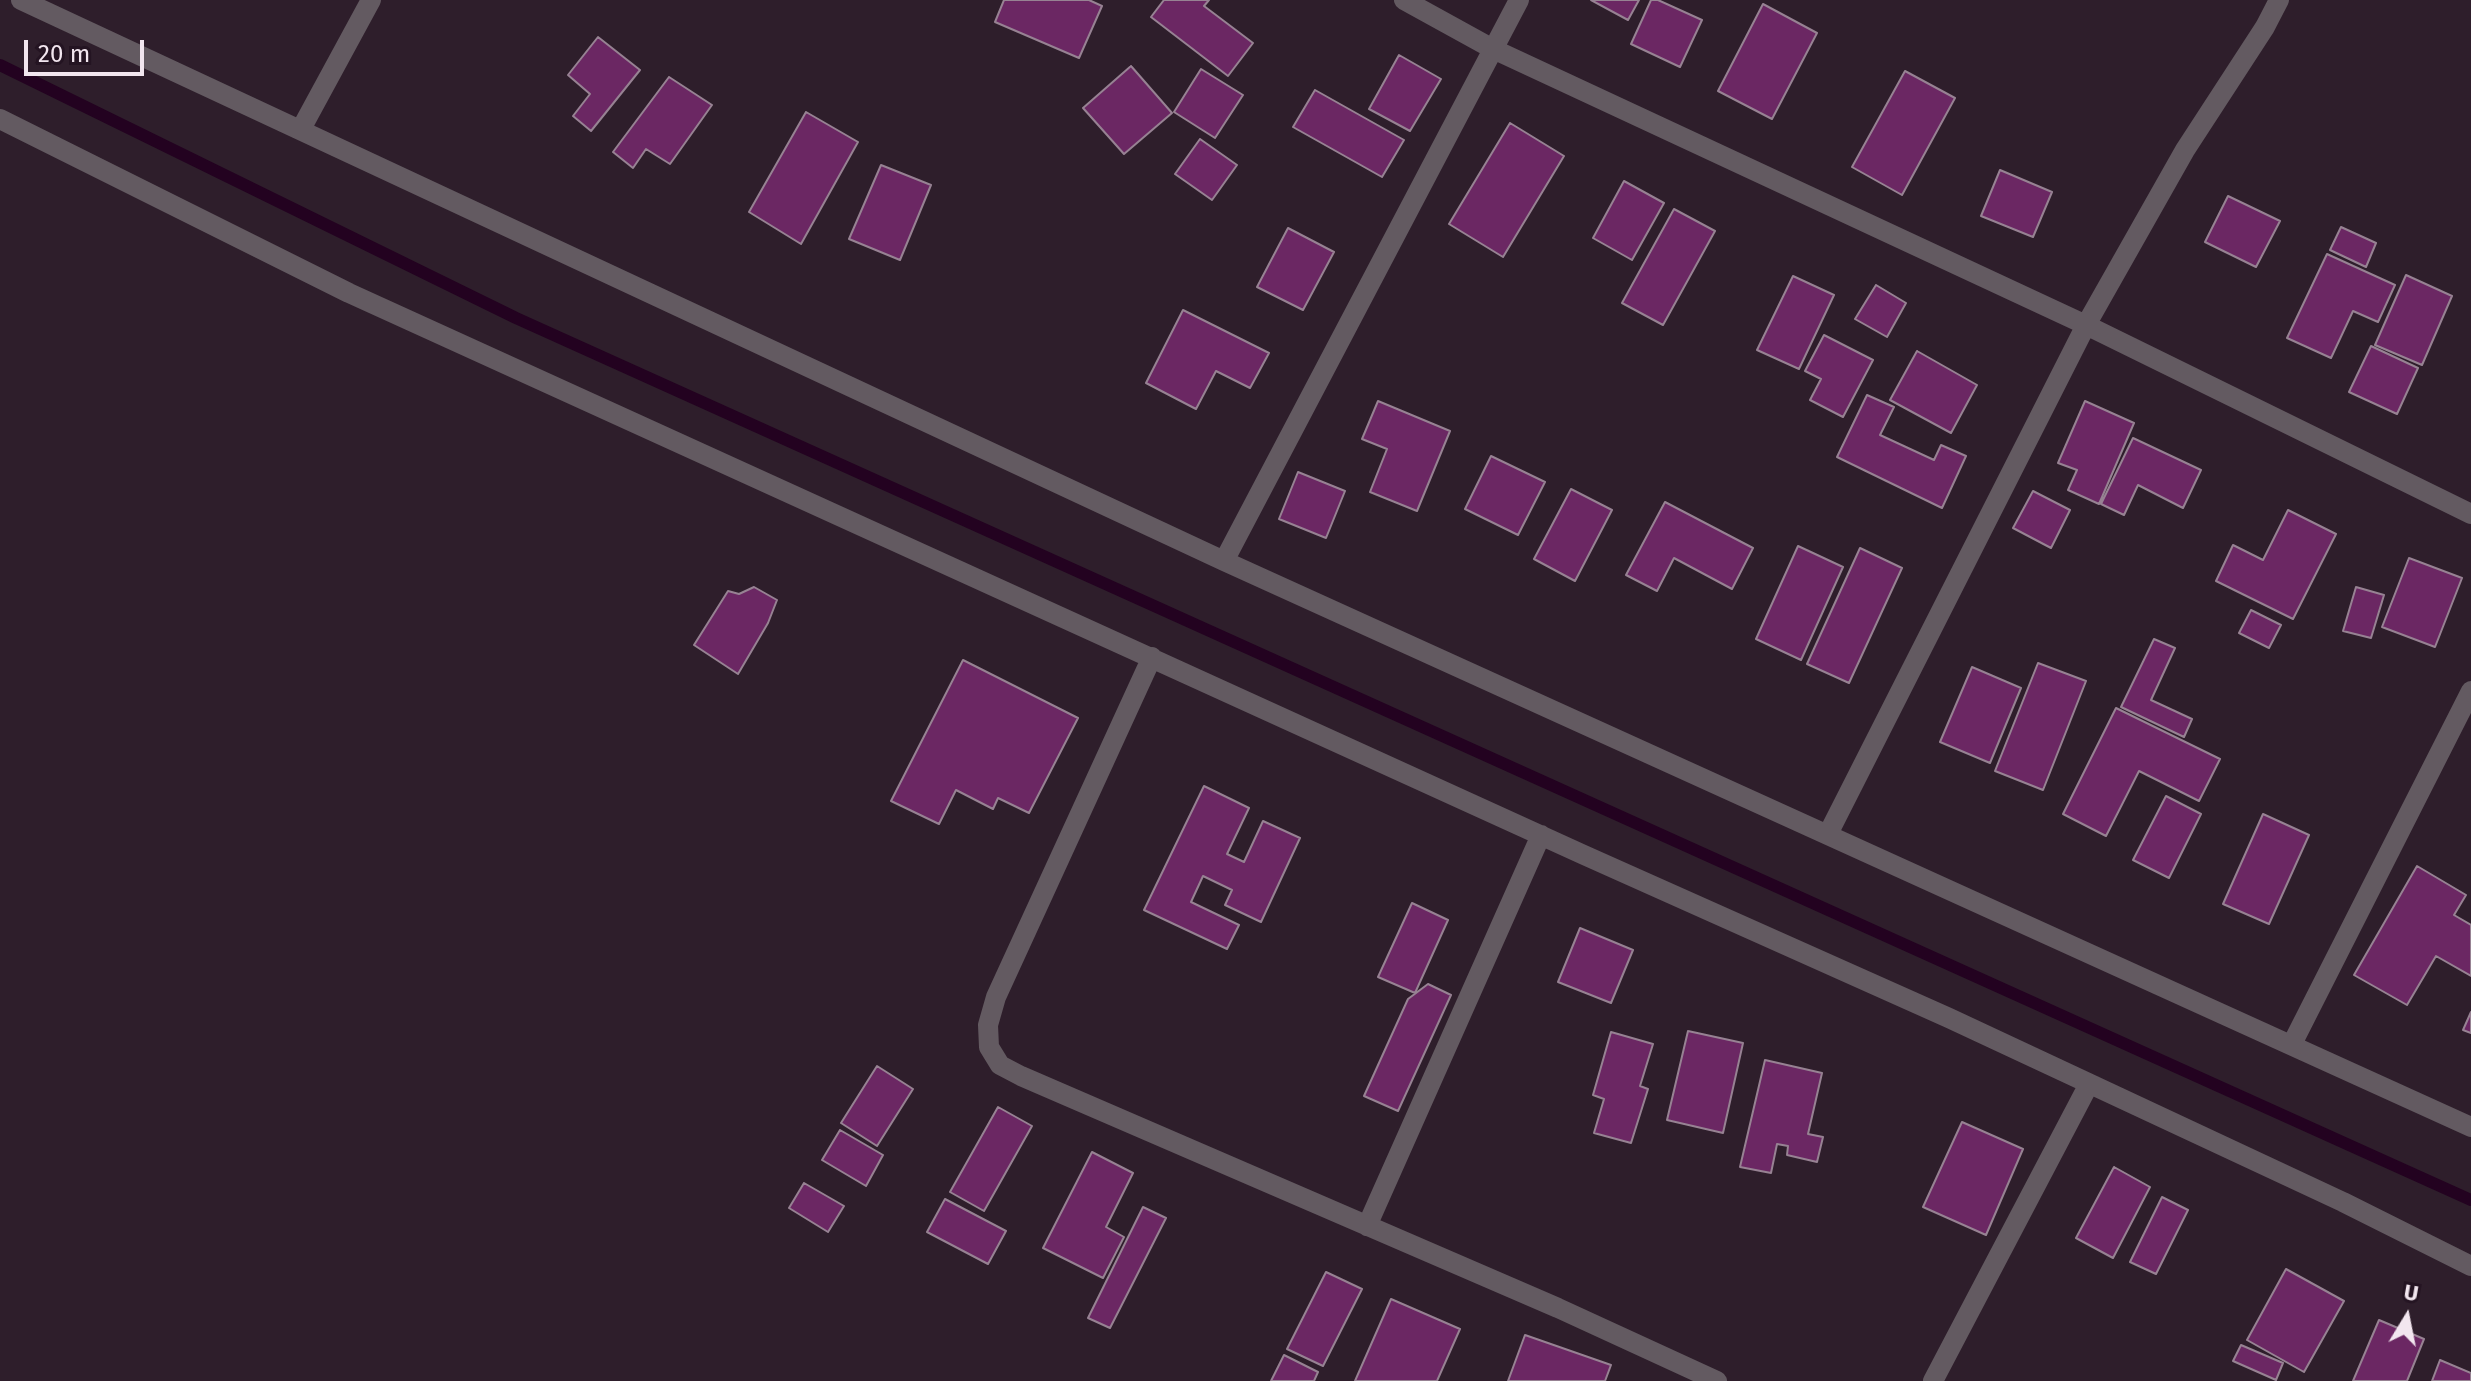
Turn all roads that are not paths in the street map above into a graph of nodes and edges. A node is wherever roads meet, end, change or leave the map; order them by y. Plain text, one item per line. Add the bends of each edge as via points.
1 (21, 0) edge
2 (371, 0) edge
3 (1404, 0) edge
4 (1519, 0) edge
5 (2279, 0) edge
6 (1493, 49) junction
7 (0, 119) edge
8 (301, 129) junction
9 (2086, 325) junction
10 (2471, 514) edge
11 (1224, 561) junction
12 (1152, 657) junction
13 (2471, 691) edge
14 (1828, 834) junction
15 (1541, 835) junction
16 (2292, 1044) junction
17 (2089, 1084) junction
18 (2471, 1127) edge
19 (1367, 1226) junction
20 (2471, 1266) edge
21 (1717, 1381) edge
22 (1933, 1381) edge

1 - 8 street
2 - 8 street
3 - 6 street
4 - 6 street
5 - 9 street via 2185,150
6 - 9 street
6 - 11 street
7 - 12 street via 349,293
8 - 11 street
9 - 10 street
9 - 14 street
11 - 14 street
12 - 15 street
12 - 19 street via 996,997 988,1025 989,1047 1000,1065 1021,1076
13 - 16 street
14 - 16 street
15 - 17 street
15 - 19 street
16 - 18 street
17 - 20 street
17 - 22 street
19 - 21 street

